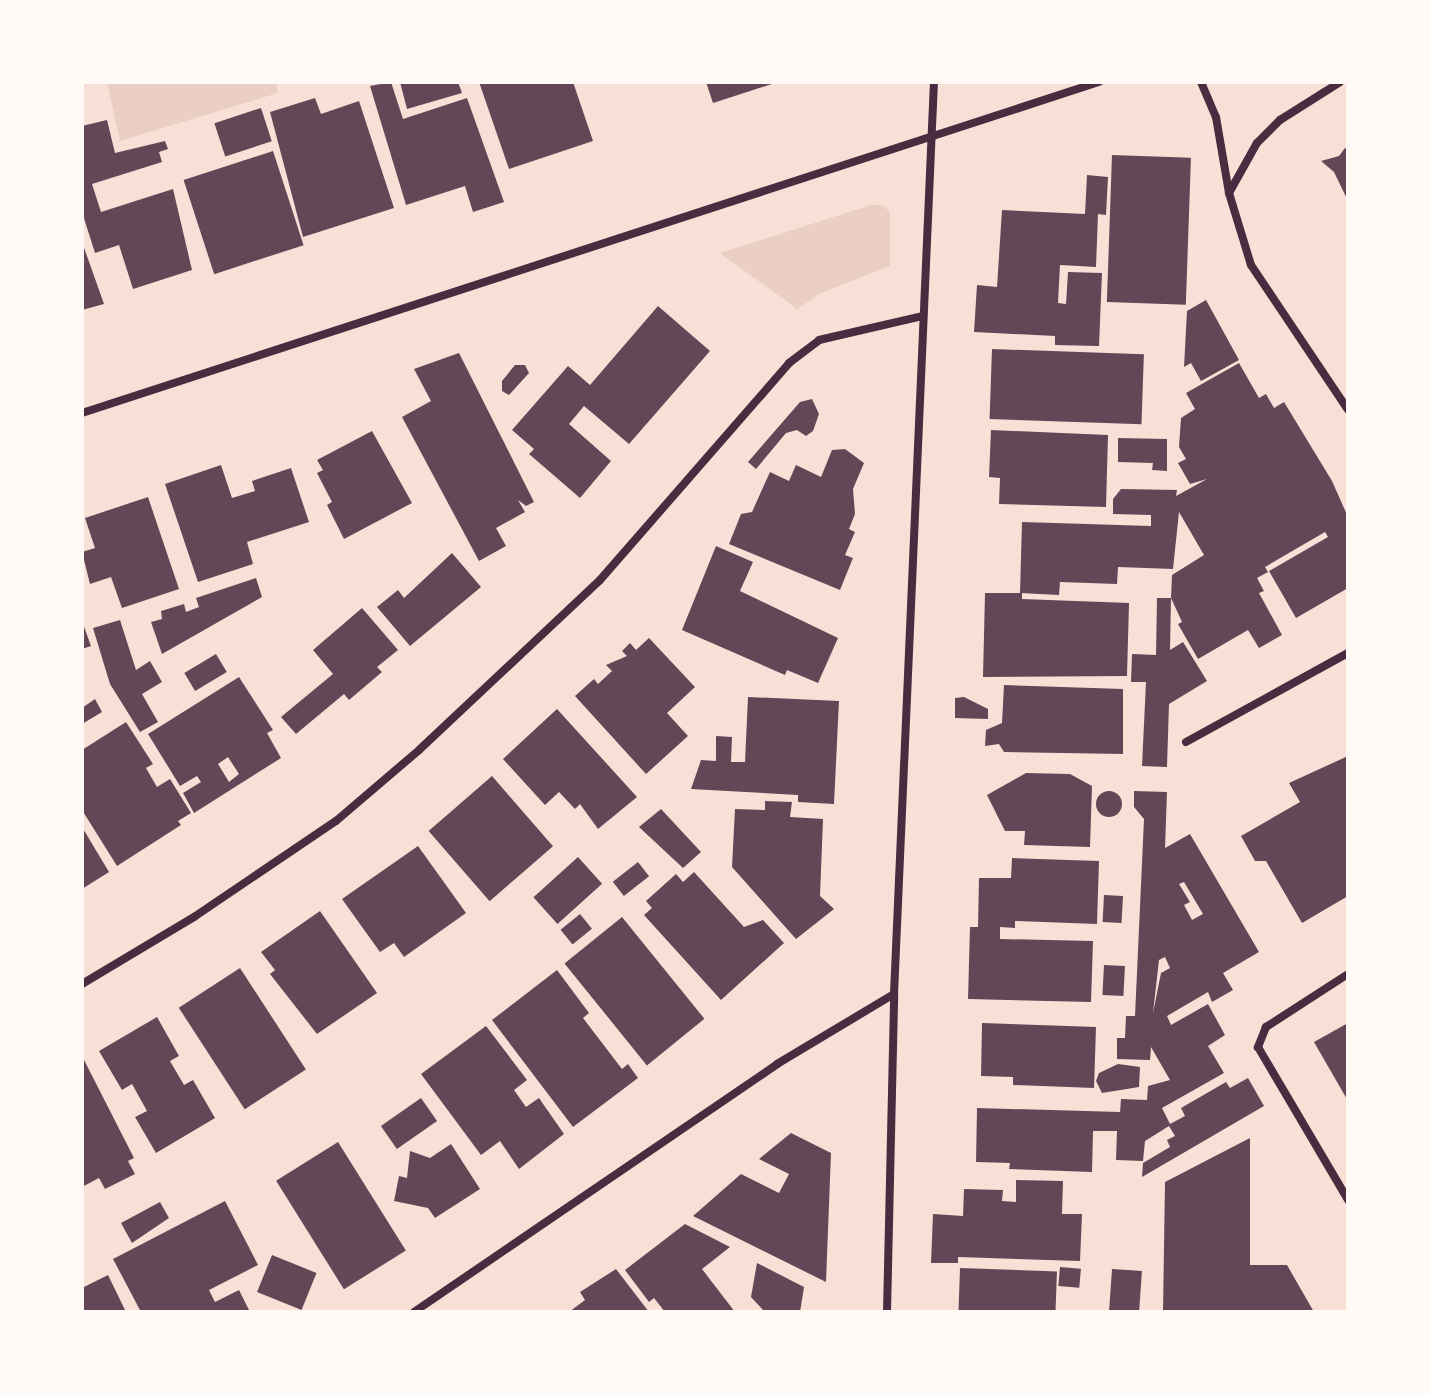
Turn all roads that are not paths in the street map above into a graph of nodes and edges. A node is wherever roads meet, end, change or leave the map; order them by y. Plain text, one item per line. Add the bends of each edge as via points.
1 (934, 82) edge
2 (1099, 82) edge
3 (1201, 82) edge
4 (1340, 82) edge
5 (933, 133) junction
6 (1229, 193) junction
7 (923, 316) junction
8 (1348, 410) edge
9 (82, 413) edge
10 (1348, 653) edge
11 (1186, 742) dead end
12 (1348, 974) edge
13 (82, 984) edge
14 (894, 994) junction
15 (1348, 1200) edge
16 (414, 1312) edge
17 (887, 1312) edge

1 - 5 street
2 - 5 street
3 - 6 street via 1216,117
4 - 6 street via 1280,120 1257,143
5 - 7 street
5 - 9 street
6 - 8 street via 1251,265
7 - 13 street via 819,340 789,363 600,580 419,750 336,821 194,917
7 - 14 street
10 - 11 street
12 - 15 street via 1266,1027 1258,1047 1259,1057
14 - 16 street via 764,1073
14 - 17 street

